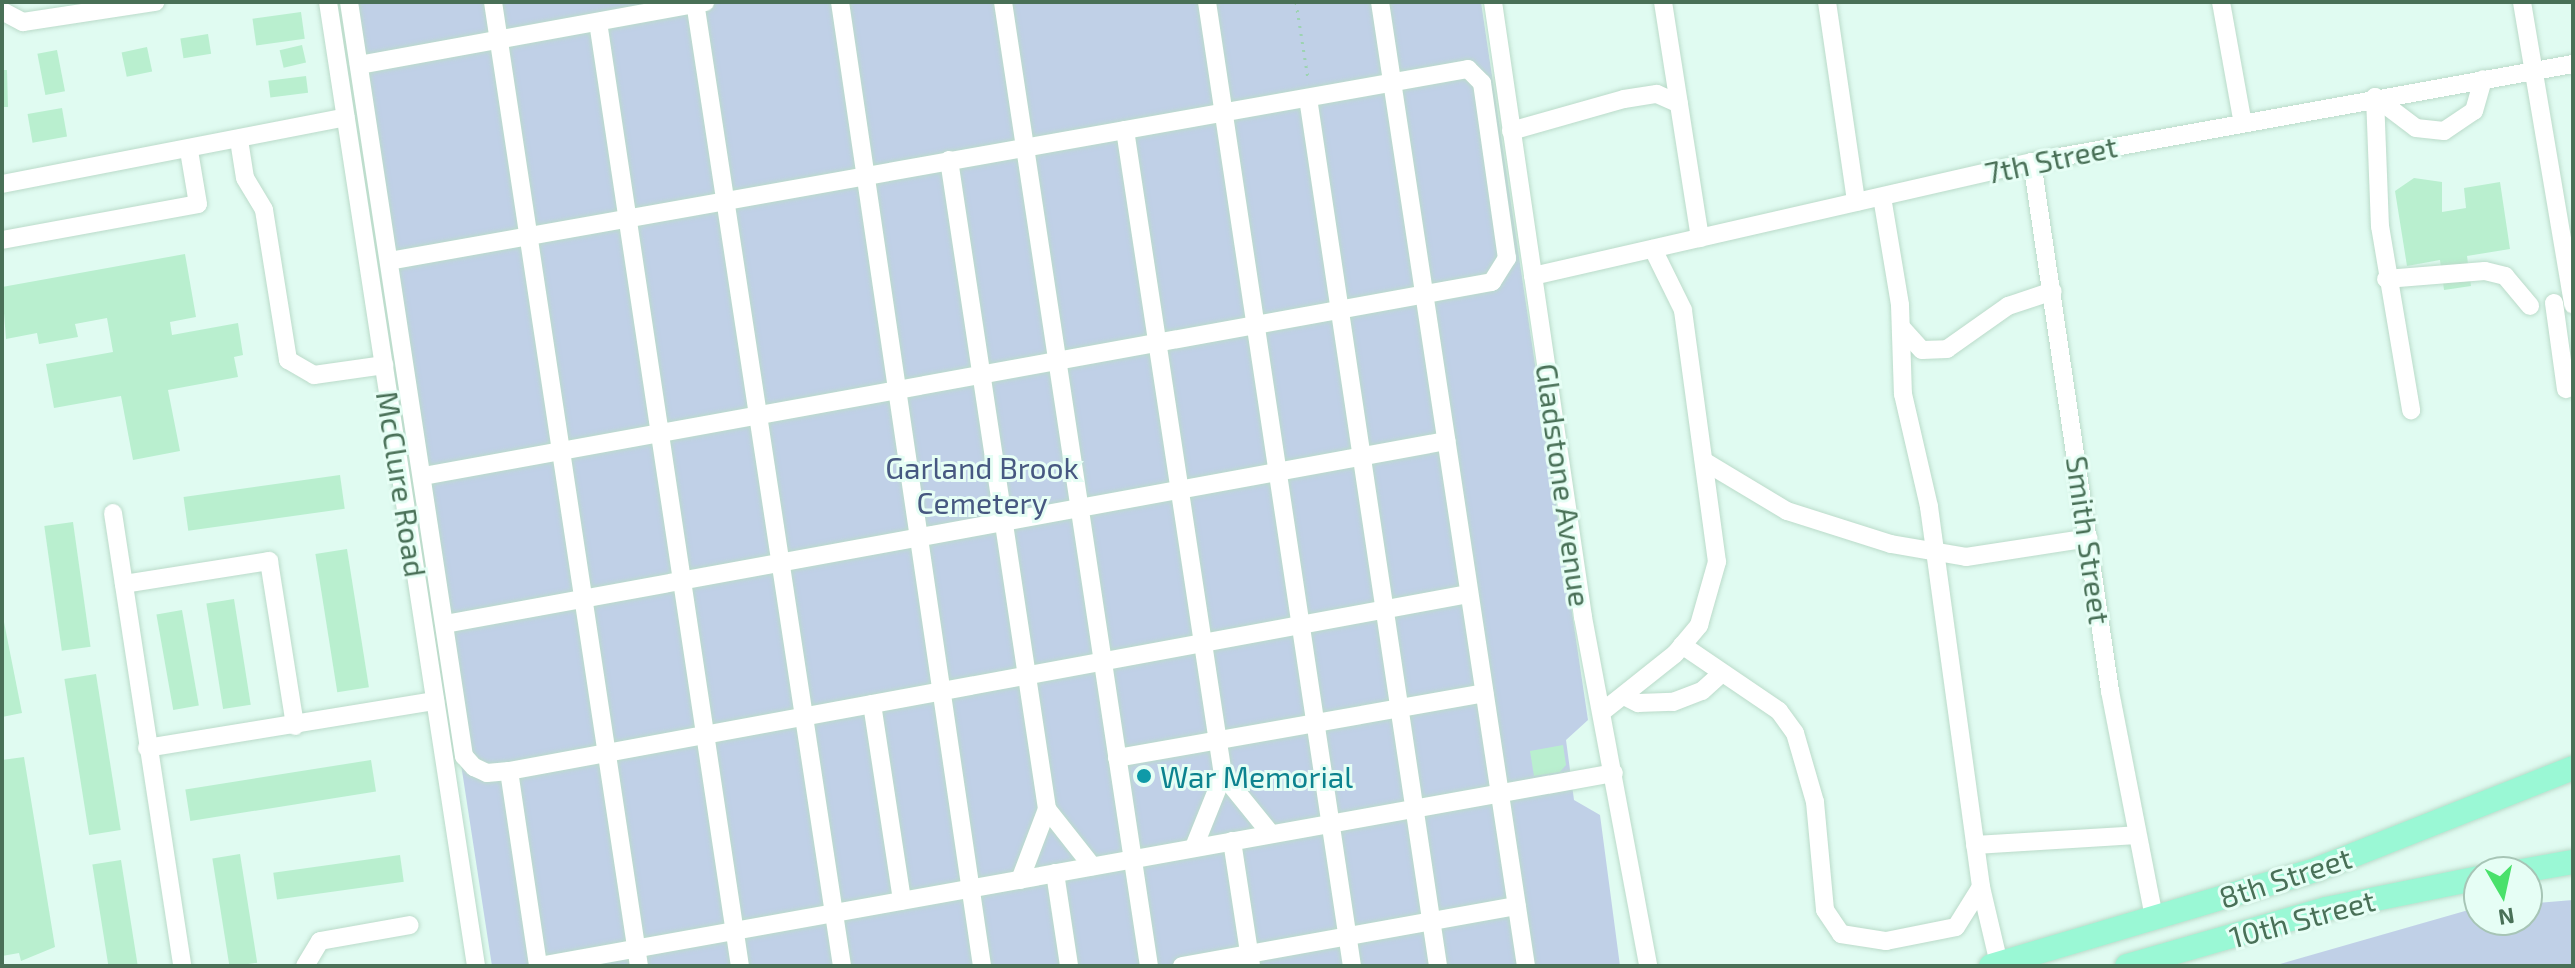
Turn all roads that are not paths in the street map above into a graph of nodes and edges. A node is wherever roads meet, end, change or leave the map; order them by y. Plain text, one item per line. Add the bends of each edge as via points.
1 (156, 2) edge
2 (328, 2) edge
3 (349, 2) edge
4 (493, 2) edge
5 (840, 2) edge
6 (1003, 2) edge
7 (1207, 2) edge
8 (1380, 2) edge
9 (1493, 2) edge
10 (1663, 2) edge
11 (1827, 2) edge
12 (2221, 2) edge
13 (2522, 2) edge
14 (698, 3) edge
15 (2, 11) edge
16 (23, 22) junction
17 (598, 22) junction
18 (2, 28) edge
19 (499, 39) junction
20 (2573, 64) edge
21 (359, 65) junction
22 (2534, 70) junction
23 (2483, 79) junction
24 (1393, 84) junction
25 (2375, 97) junction
26 (1308, 98) junction
27 (1679, 104) junction
28 (1224, 113) junction
29 (346, 117) junction
30 (2242, 119) junction
31 (1125, 130) junction
32 (1511, 131) junction
33 (239, 140) junction
34 (1025, 147) junction
35 (189, 151) junction
36 (949, 160) junction
37 (2032, 162) junction
38 (865, 175) junction
39 (2, 184) edge
40 (1882, 197) junction
41 (725, 201) junction
42 (1856, 202) junction
43 (628, 219) junction
44 (529, 236) junction
45 (1700, 238) junction
46 (2, 240) edge
47 (1653, 249) junction
48 (389, 261) junction
49 (1533, 276) junction
50 (2386, 279) junction
51 (2053, 291) junction
52 (1424, 294) junction
53 (2573, 305) edge
54 (2530, 306) dead end
55 (1340, 308) junction
56 (2561, 313) edge
57 (1256, 324) junction
58 (1901, 327) junction
59 (1157, 342) junction
60 (1057, 360) junction
61 (384, 365) junction
62 (981, 374) junction
63 (897, 389) junction
64 (2566, 389) dead end
65 (2411, 410) dead end
66 (758, 415) junction
67 (659, 434) junction
68 (1446, 441) junction
69 (561, 451) junction
70 (1362, 456) junction
71 (1707, 463) junction
72 (1278, 472) junction
73 (423, 476) junction
74 (1180, 490) junction
75 (1079, 508) junction
76 (113, 513) dead end
77 (1004, 522) junction
78 (919, 538) junction
79 (2089, 538) junction
80 (1934, 550) junction
81 (781, 563) junction
82 (681, 581) junction
83 (124, 584) junction
84 (1469, 594) junction
85 (584, 600) junction
86 (1385, 610) junction
87 (445, 624) junction
88 (1301, 626) junction
89 (1202, 642) junction
90 (1682, 645) junction
91 (1103, 662) junction
92 (1722, 673) junction
93 (1027, 676) junction
94 (942, 691) junction
95 (1484, 693) junction
96 (1624, 696) junction
97 (435, 701) junction
98 (872, 704) junction
99 (1400, 708) junction
100 (1602, 712) junction
101 (804, 716) junction
102 (1315, 723) junction
103 (295, 726) junction
104 (705, 735) junction
105 (1217, 741) junction
106 (147, 748) junction
107 (607, 753) junction
108 (1117, 758) junction
109 (2572, 768) edge
110 (509, 771) junction
111 (1614, 773) junction
112 (1223, 775) junction
113 (1499, 796) junction
114 (1047, 809) junction
115 (1415, 810) junction
116 (1331, 824) junction
117 (1271, 834) junction
118 (2137, 835) junction
119 (1232, 841) junction
120 (1975, 845) junction
121 (1194, 847) junction
122 (1132, 859) junction
123 (2573, 862) edge
124 (1092, 866) junction
125 (2543, 867) edge
126 (1055, 873) junction
127 (1020, 880) junction
128 (2463, 881) edge
129 (1981, 887) junction
130 (971, 888) junction
131 (902, 901) junction
132 (1517, 906) junction
133 (835, 913) junction
134 (2154, 918) junction
135 (1431, 921) junction
136 (410, 925) dead end
137 (736, 931) junction
138 (1348, 936) junction
139 (638, 957) edge
140 (1250, 960) edge
141 (1995, 965) edge
142 (182, 966) edge
143 (305, 966) edge
144 (474, 966) edge
145 (538, 966) edge
146 (740, 966) edge
147 (842, 966) edge
148 (982, 966) edge
149 (1069, 966) edge
150 (1149, 966) edge
151 (1182, 966) edge
152 (1352, 966) edge
153 (1438, 966) edge
154 (1526, 966) edge
155 (1648, 966) edge
156 (2127, 966) edge

1 - 16 street
2 - 29 street, McClure Road
3 - 21 street
4 - 19 street
5 - 38 street
6 - 34 street
7 - 28 street
8 - 24 street
9 - 32 street, Gladstone Avenue
10 - 27 street
11 - 42 street
12 - 30 street
13 - 22 street
14 - 17 street
14 - 41 street
15 - 16 street
16 - 18 street
17 - 19 street
17 - 43 street
19 - 21 street
19 - 44 street
20 - 22 street, 7th Street
21 - 48 street
22 - 23 street, 7th Street
22 - 53 street
23 - 25 street, 7th Street
23 - 25 street via 2474,111 2444,131 2416,128
24 - 26 street
24 - 52 street
24 - 52 street via 1468,69 1482,83 1507,258 1492,282
25 - 30 street, 7th Street
25 - 50 street via 2376,193
26 - 28 street
26 - 55 street
27 - 32 street via 1657,94 1635,97
27 - 45 street
28 - 31 street
28 - 57 street
29 - 33 street
29 - 61 street, McClure Road
30 - 37 street, 7th Street
31 - 34 street
31 - 59 street
32 - 49 street, Gladstone Avenue
33 - 35 street
33 - 61 street via 245,178 264,210 288,360 314,375
34 - 36 street
34 - 60 street
35 - 39 street
35 - 46 street via 198,204
36 - 38 street
36 - 62 street
37 - 40 street, 7th Street
37 - 51 street, Smith Street
38 - 41 street
38 - 63 street
40 - 42 street, 7th Street
40 - 58 street
41 - 43 street
41 - 66 street
42 - 45 street, 7th Street
43 - 44 street
43 - 67 street
44 - 48 street
44 - 69 street
45 - 47 street, 7th Street
47 - 49 street, 7th Street
47 - 71 street via 1683,310
48 - 73 street
49 - 100 street, Gladstone Avenue
50 - 54 street via 2485,271 2505,276
50 - 65 street
51 - 58 street via 2008,306 1947,349 1922,350
51 - 79 street, Smith Street
52 - 55 street
52 - 68 street
55 - 57 street
55 - 70 street
56 - 64 street
57 - 59 street
57 - 72 street
58 - 80 street via 1903,394
59 - 60 street
59 - 74 street
60 - 62 street
60 - 75 street
61 - 97 street, McClure Road
62 - 63 street
62 - 77 street
63 - 66 street
63 - 78 street
66 - 67 street
66 - 81 street
67 - 69 street
67 - 82 street
68 - 70 street
68 - 84 street
69 - 73 street
69 - 85 street
70 - 72 street
70 - 86 street
71 - 80 street via 1802,516
71 - 90 street via 1719,545 1715,582 1707,611
72 - 74 street
72 - 88 street
73 - 87 street
74 - 75 street
74 - 89 street
75 - 77 street
75 - 91 street
76 - 83 street
77 - 78 street
77 - 93 street
78 - 81 street
78 - 94 street
79 - 80 street via 1966,557
79 - 118 street, Smith Street
80 - 120 street
81 - 82 street
81 - 101 street
82 - 85 street
82 - 104 street
83 - 103 street via 269,561
83 - 106 street
84 - 86 street
84 - 95 street
85 - 87 street
85 - 107 street
86 - 88 street
86 - 99 street
87 - 110 street via 464,756 487,773
88 - 89 street
88 - 102 street
89 - 91 street
89 - 105 street
90 - 92 street
90 - 96 street
91 - 93 street
91 - 108 street
92 - 96 street via 1702,691 1673,702 1638,703
92 - 129 street via 1779,711 1802,748 1815,802 1825,910 1841,934 1886,941 1956,927
93 - 94 street
93 - 114 street
94 - 98 street
94 - 130 street
95 - 99 street
95 - 113 street
96 - 100 street
97 - 103 street
97 - 144 street, McClure Road
98 - 101 street
98 - 131 street
99 - 102 street
99 - 115 street
100 - 111 street, Gladstone Avenue
101 - 104 street
101 - 133 street
102 - 105 street
102 - 116 street
103 - 106 street
104 - 107 street
104 - 137 street
105 - 108 street
105 - 112 street
106 - 142 street
107 - 110 street
107 - 139 street
108 - 122 street
109 - 134 main road, 8th Street via 2318,869
110 - 145 street
111 - 113 street
111 - 155 street, Gladstone Avenue
112 - 117 street
112 - 121 street
113 - 115 street
113 - 132 street
114 - 124 street
114 - 127 street
115 - 116 street
115 - 135 street
116 - 117 street
116 - 138 street
117 - 119 street
118 - 120 street
118 - 134 street, Smith Street
119 - 121 street
119 - 140 street
120 - 129 street
121 - 122 street
122 - 124 street
122 - 150 street
123 - 125 main road
124 - 126 street
126 - 127 street
126 - 149 street
127 - 130 street
128 - 156 main road, 10th Street via 2326,909
129 - 141 street
130 - 131 street
130 - 148 street
131 - 133 street
132 - 135 street
132 - 154 street
133 - 137 street
133 - 147 street
134 - 141 main road, 8th Street
135 - 138 street
135 - 153 street
136 - 143 street via 320,941
137 - 139 street
137 - 146 street
138 - 140 street
138 - 152 street
139 - 145 street
140 - 151 street

